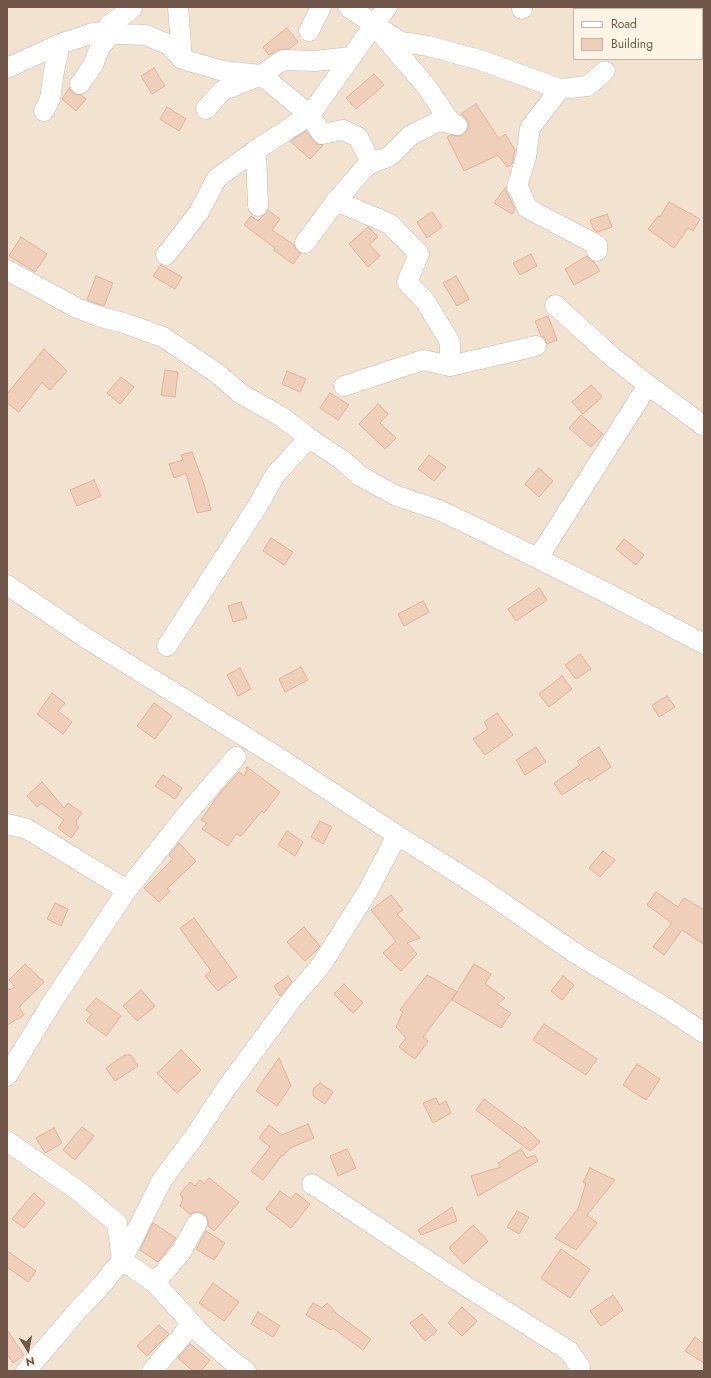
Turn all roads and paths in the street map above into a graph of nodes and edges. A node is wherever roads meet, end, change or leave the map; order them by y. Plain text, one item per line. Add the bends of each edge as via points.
1 (178, 7) edge
2 (321, 7) edge
3 (348, 7) edge
4 (387, 7) edge
5 (132, 9) dead end
6 (374, 25) junction
7 (309, 31) dead end
8 (110, 33) junction
9 (60, 44) junction
10 (351, 57) junction
11 (182, 59) junction
12 (7, 68) edge
13 (605, 71) dead end
14 (261, 75) junction
15 (80, 84) dead end
16 (560, 89) junction
17 (206, 109) dead end
18 (44, 111) dead end
19 (310, 115) junction
20 (256, 150) junction
21 (371, 163) junction
22 (336, 202) junction
23 (258, 206) dead end
24 (305, 244) dead end
25 (596, 251) dead end
26 (166, 256) dead end
27 (7, 270) edge
28 (555, 305) dead end
29 (536, 346) dead end
30 (450, 366) junction
31 (648, 385) junction
32 (344, 386) dead end
33 (704, 426) edge
34 (309, 438) junction
35 (538, 558) junction
36 (7, 585) edge
37 (704, 644) edge
38 (167, 646) dead end
39 (236, 757) dead end
40 (7, 824) edge
41 (397, 835) junction
42 (127, 890) junction
43 (704, 1033) edge
44 (7, 1076) edge
45 (7, 1141) edge
46 (312, 1184) dead end
47 (197, 1223) dead end
48 (122, 1260) junction
49 (155, 1283) junction
50 (192, 1324) junction
51 (26, 1371) edge
52 (152, 1371) edge
53 (246, 1371) edge
54 (580, 1371) edge

1 - 11 street
2 - 7 street
3 - 6 street
4 - 6 street
5 - 8 street via 109,25
6 - 10 street
6 - 16 street via 401,42 429,46 476,59
6 - 21 street via 426,86 454,124 439,121 412,135 390,156
8 - 9 street via 93,33
8 - 11 street via 146,35 169,45
8 - 15 street
9 - 12 street
9 - 18 street via 50,99
10 - 14 street via 315,61 283,60
10 - 19 street
11 - 14 street via 223,71
13 - 16 street via 588,86
14 - 17 street via 222,91
14 - 19 street
16 - 25 street via 530,128 526,157 517,187 526,208 597,245
19 - 20 street
19 - 21 street via 322,134 343,130 358,137
20 - 23 street
20 - 26 street via 217,178 199,212
21 - 22 street
22 - 24 street
22 - 30 street via 390,224 418,254 407,282 425,301 450,342
27 - 34 street via 82,311 163,337 218,374 241,394 282,417
28 - 31 street
29 - 30 street
30 - 32 street via 423,360
31 - 33 street
31 - 35 street
34 - 35 street via 342,460 360,476 397,496 439,510
34 - 38 street via 275,475
35 - 37 street
36 - 41 street via 89,640 220,720
39 - 42 street
40 - 42 street via 27,829
41 - 43 street
41 - 48 street via 369,889 322,964 293,998 162,1180
42 - 44 street via 53,1001
45 - 48 street via 77,1190 116,1223
46 - 54 street via 569,1351
47 - 49 street via 181,1252
48 - 49 street
48 - 51 street
49 - 50 street
50 - 52 street
50 - 53 street

